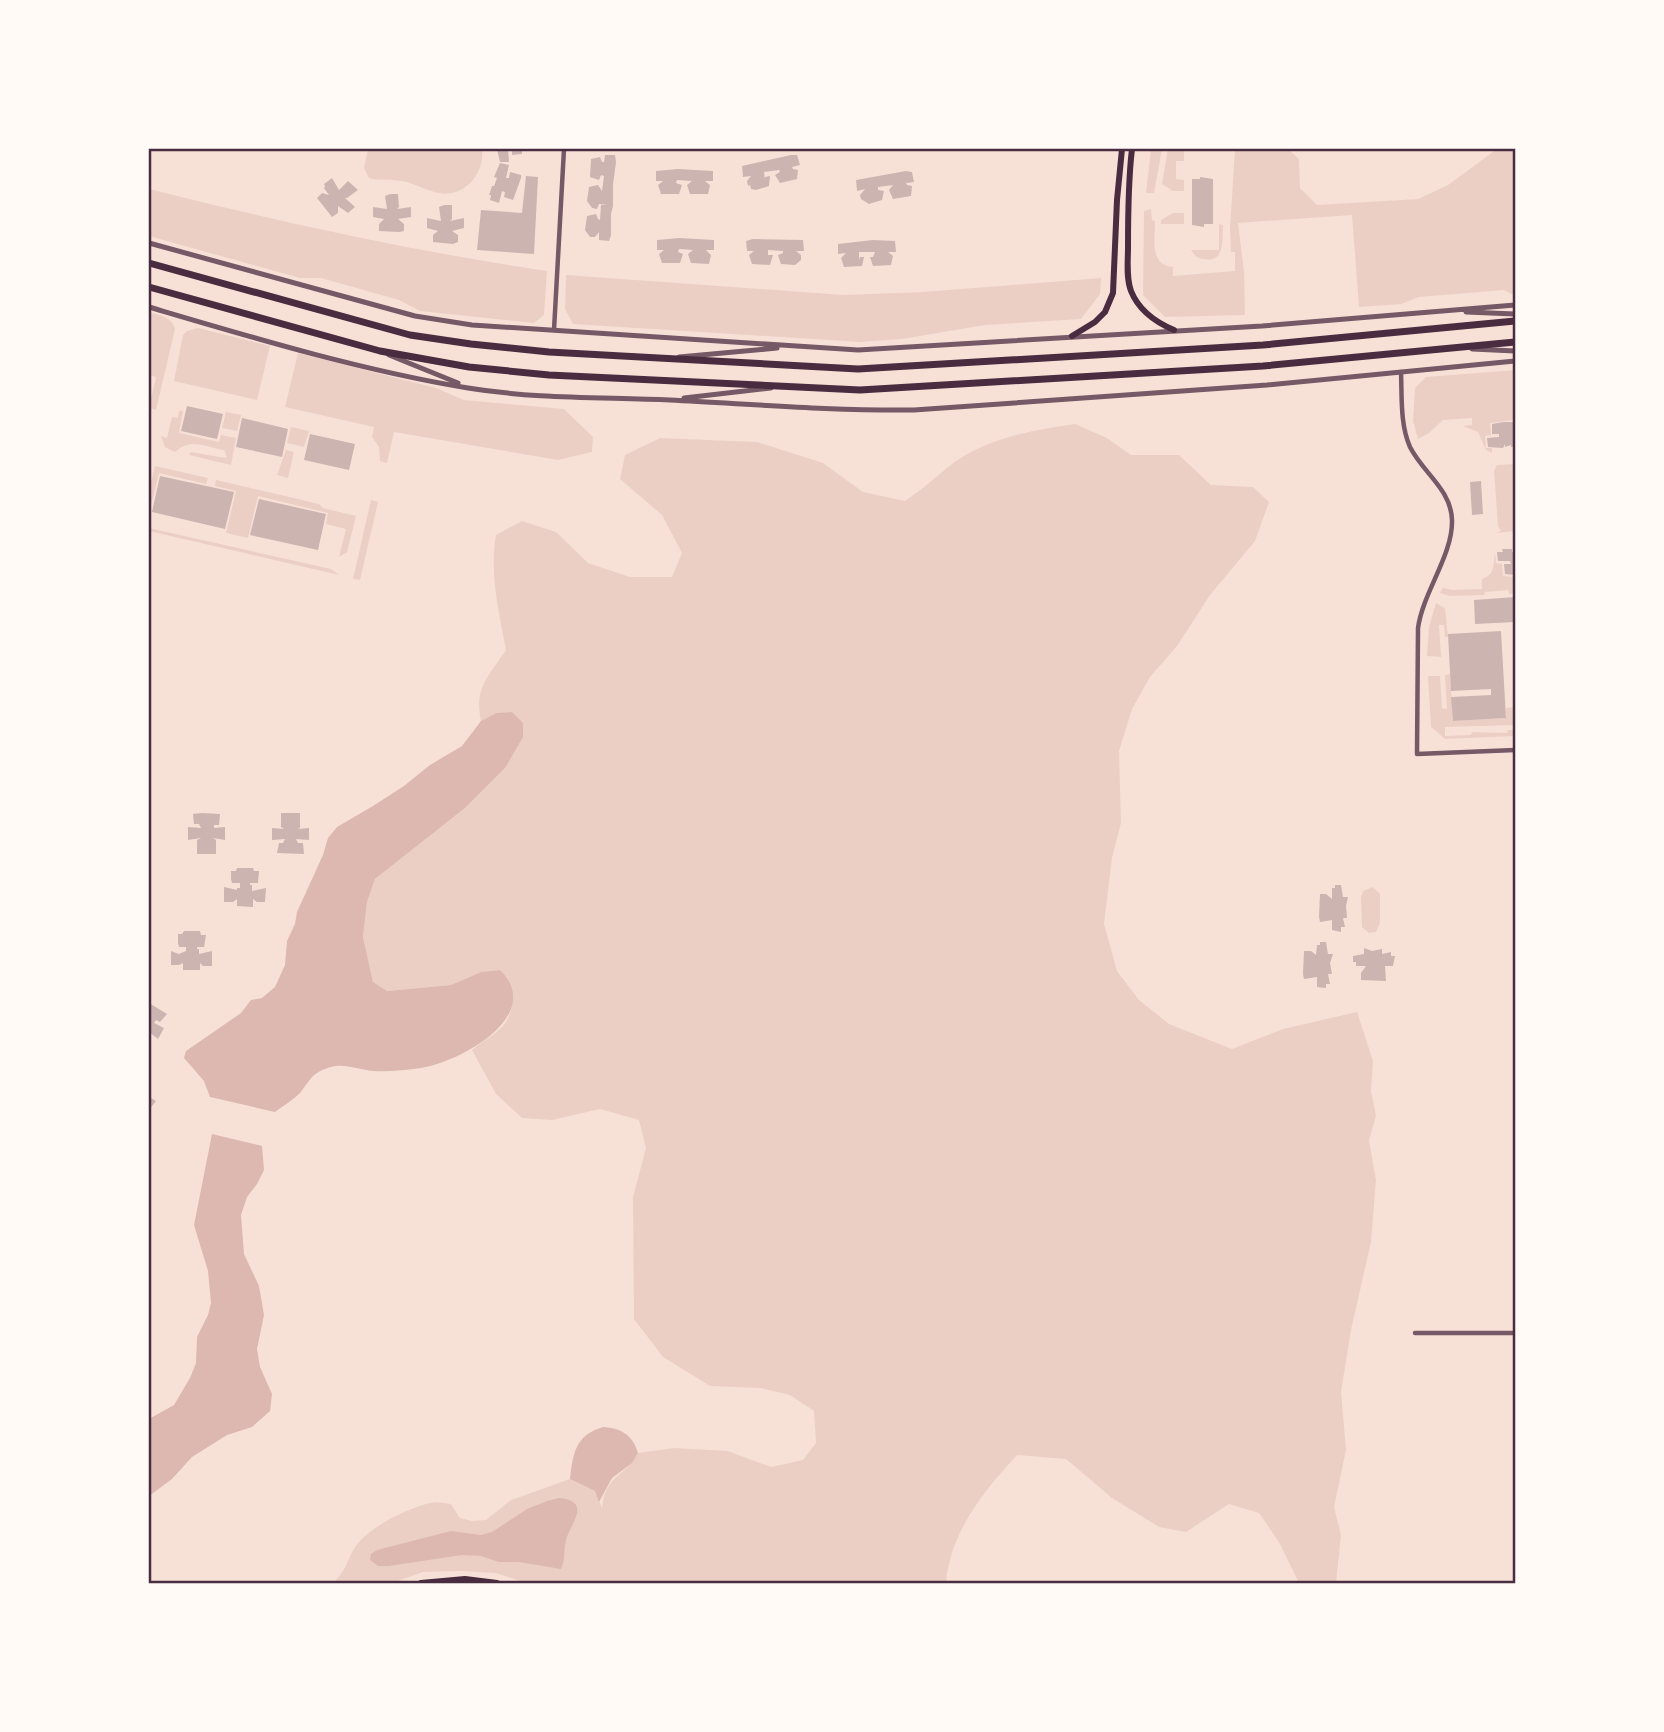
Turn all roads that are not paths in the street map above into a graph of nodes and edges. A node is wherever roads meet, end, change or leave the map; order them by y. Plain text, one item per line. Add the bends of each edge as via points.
1 (564, 149) edge
2 (1122, 149) edge
3 (1132, 149) edge
4 (149, 243) edge
5 (149, 263) edge
6 (149, 286) edge
7 (1515, 305) edge
8 (149, 307) edge
9 (1442, 311) junction
10 (1515, 314) edge
11 (1515, 321) edge
12 (1174, 330) junction
13 (554, 331) junction
14 (1072, 336) junction
15 (1515, 342) edge
16 (794, 346) junction
17 (1451, 348) junction
18 (380, 351) junction
19 (1515, 351) edge
20 (674, 357) junction
21 (1515, 361) edge
22 (1401, 371) junction
23 (796, 386) junction
24 (470, 388) junction
25 (667, 400) junction
26 (1515, 750) edge
27 (1415, 1333) dead end
28 (1515, 1333) edge
29 (421, 1583) edge
30 (496, 1583) edge

1 - 13 street
2 - 14 main road via 1113,293 1105,312
3 - 12 main road via 1130,289 1146,314
4 - 13 street via 415,316
5 - 20 highway via 410,335 549,352
6 - 18 highway
7 - 9 street
8 - 24 street via 386,372
9 - 10 street
9 - 12 street
11 - 20 highway via 1263,345 883,368
12 - 14 street
13 - 16 street
14 - 16 street via 858,349
15 - 17 highway
16 - 20 street
17 - 19 street
17 - 23 highway via 1263,366 910,388
18 - 23 highway via 469,367 549,374
18 - 24 street
21 - 22 street
22 - 25 street via 914,410
22 - 26 street via 1407,436 1417,459 1444,493 1452,523 1419,620 1417,754
23 - 25 street
24 - 25 street
27 - 28 street
29 - 30 main road via 465,1579

